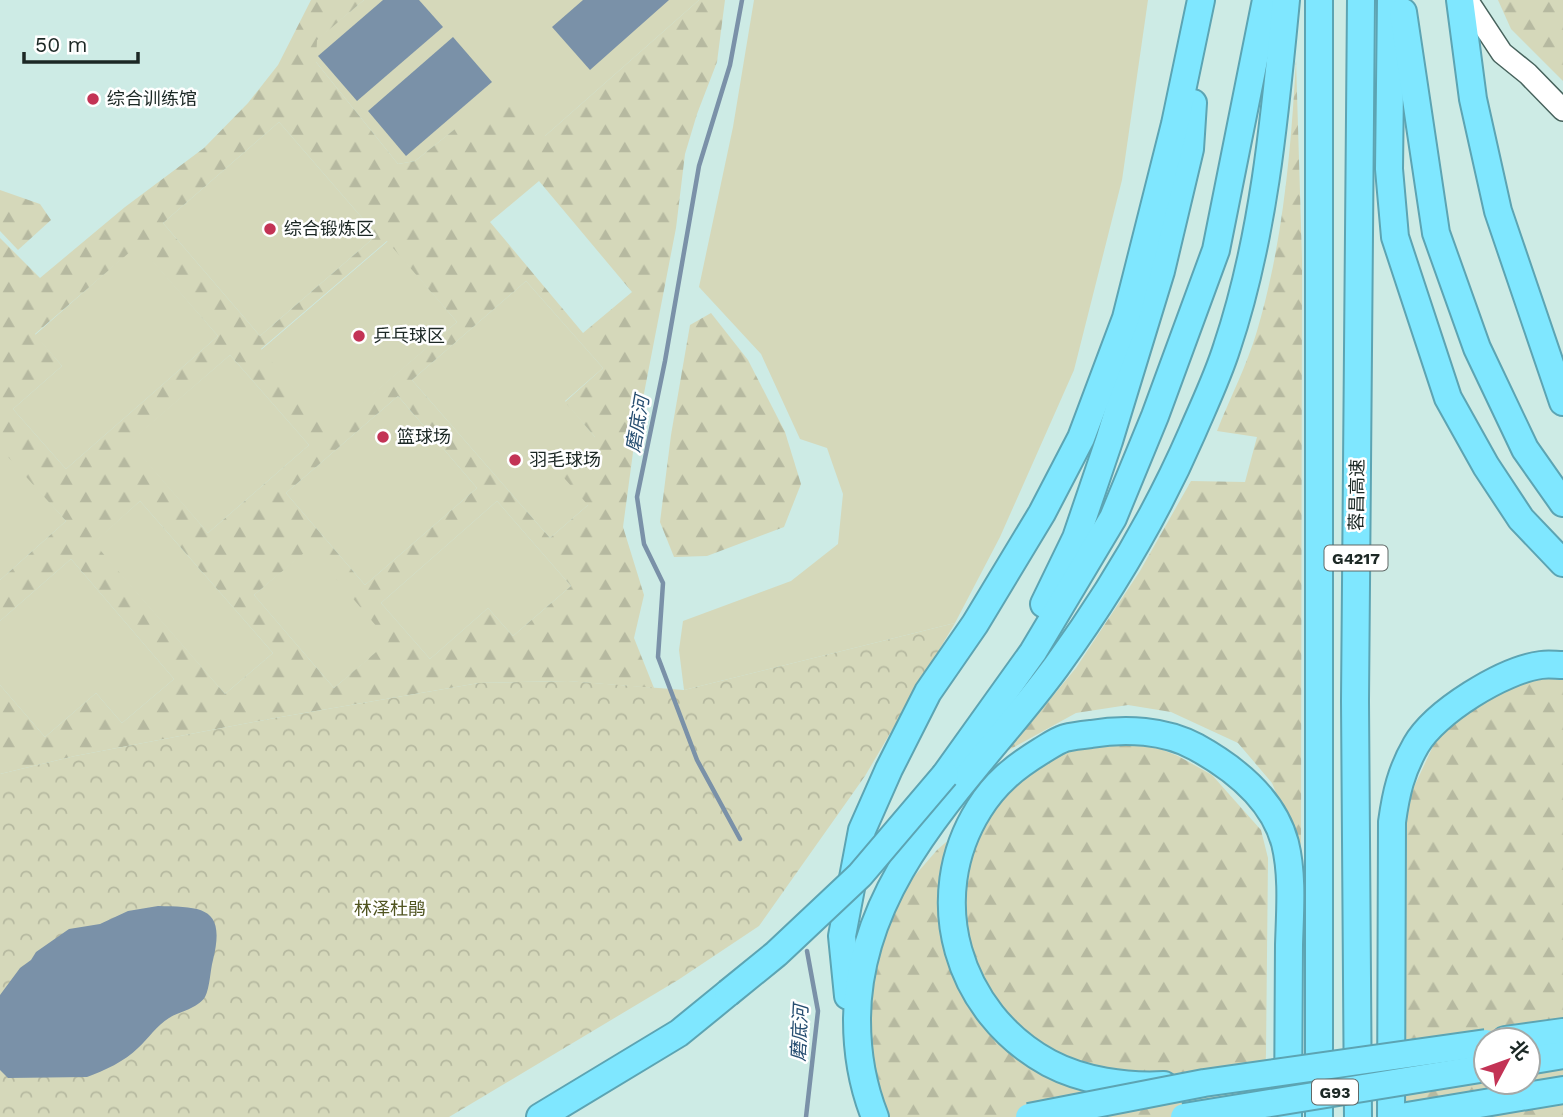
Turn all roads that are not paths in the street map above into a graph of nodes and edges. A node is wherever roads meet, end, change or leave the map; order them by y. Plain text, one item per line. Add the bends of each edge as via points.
1 (1266, 0) edge
2 (1286, 0) edge
3 (1319, 0) edge
4 (1361, 0) edge
5 (1391, 0) edge
6 (1402, 0) edge
7 (1460, 0) edge
8 (1466, 0) edge
9 (1200, 8) edge
10 (1563, 110) edge
11 (1498, 211) junction
12 (1563, 360) edge
13 (1563, 402) edge
14 (1563, 503) edge
15 (1563, 563) edge
16 (1563, 666) edge
17 (945, 775) junction
18 (1561, 1038) edge
19 (1542, 1039) edge
20 (1472, 1045) edge
21 (1542, 1051) edge
22 (1472, 1070) edge
23 (863, 1079) junction
24 (1204, 1083) junction
25 (1563, 1090) edge
26 (540, 1117) edge
27 (875, 1117) edge
28 (1030, 1117) edge
29 (1184, 1117) edge
30 (1288, 1117) edge
31 (1319, 1117) edge
32 (1358, 1117) edge
33 (1391, 1117) edge
34 (1401, 1117) edge

1 - 17 highway via 1216,250 1113,519 1033,652
2 - 23 highway via 1274,124 1250,260 1227,347 1191,434 1113,585 1040,688 928,826 883,903 868,942 857,1001
3 - 31 highway, G4217
4 - 32 highway, 蓉昌高速 / G4217 via 1355,687
5 - 15 highway via 1389,169 1395,237 1448,398 1521,519
6 - 14 highway via 1436,233 1477,348 1525,450
7 - 11 highway via 1473,99
8 - 10 main road via 1502,53
9 - 17 highway via 1190,149 1161,271 1110,441 1059,574
9 - 23 highway via 1126,318 1081,438 1042,513 929,692 862,830 842,936 849,1012
11 - 12 highway
11 - 13 highway
16 - 33 highway via 1541,665 1490,682 1444,714 1417,742 1398,783 1391,822
17 - 26 highway, bridge via 860,874 776,954 679,1032
18 - 19 highway
18 - 21 highway
20 - 24 highway, bridge
22 - 29 highway, G93, bridge
23 - 27 highway
24 - 28 highway, bridge
24 - 30 highway, bridge via 1121,1084 1049,1063 996,1021 962,965 950,903 958,850 970,823 990,791 1016,766 1063,738 1118,729 1185,741 1252,786 1276,818 1285,843 1290,885
25 - 34 highway

